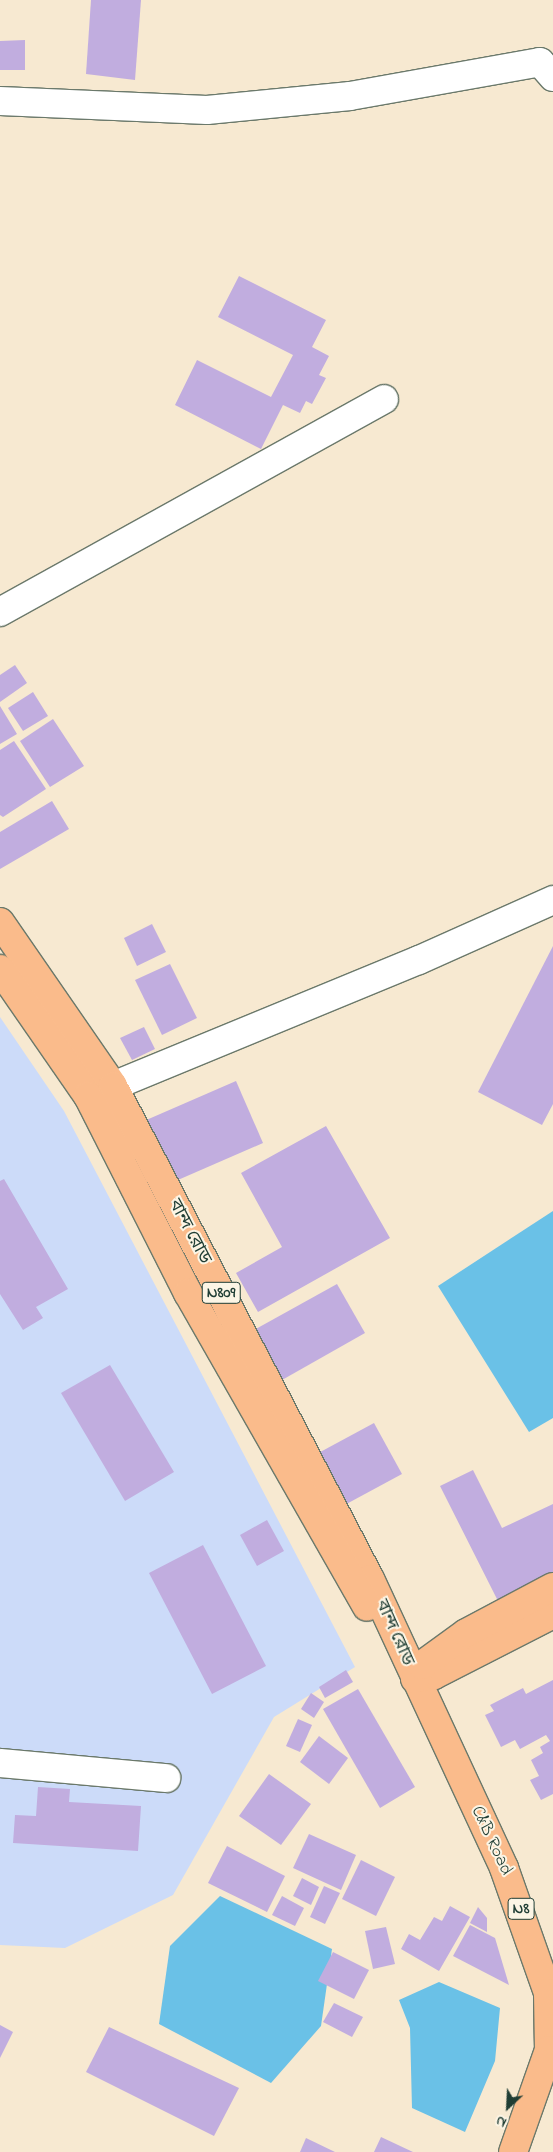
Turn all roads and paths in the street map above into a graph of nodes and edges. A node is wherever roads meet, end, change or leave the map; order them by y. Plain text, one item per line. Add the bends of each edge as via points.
1 (553, 77) edge
2 (0, 101) edge
3 (384, 399) dead end
4 (0, 612) edge
5 (553, 900) edge
6 (0, 922) edge
7 (0, 969) edge
8 (113, 1086) junction
9 (553, 1587) edge
10 (553, 1614) edge
11 (415, 1679) junction
12 (0, 1763) edge
13 (166, 1778) dead end
14 (513, 2152) edge

1 - 2 street via 540,62 350,96 207,110
3 - 4 street
5 - 8 street via 419,960
6 - 8 highway, বান্দ রোড / N809
7 - 11 highway, বান্দ রোড / N809 via 88,1096 217,1345 352,1586
8 - 11 highway, বান্দ রোড / N809 via 370,1579
9 - 11 highway via 466,1632 422,1665
10 - 11 highway via 434,1675
11 - 14 highway, C&B Road / N8 via 504,1868 548,1993 549,2050
12 - 13 street

